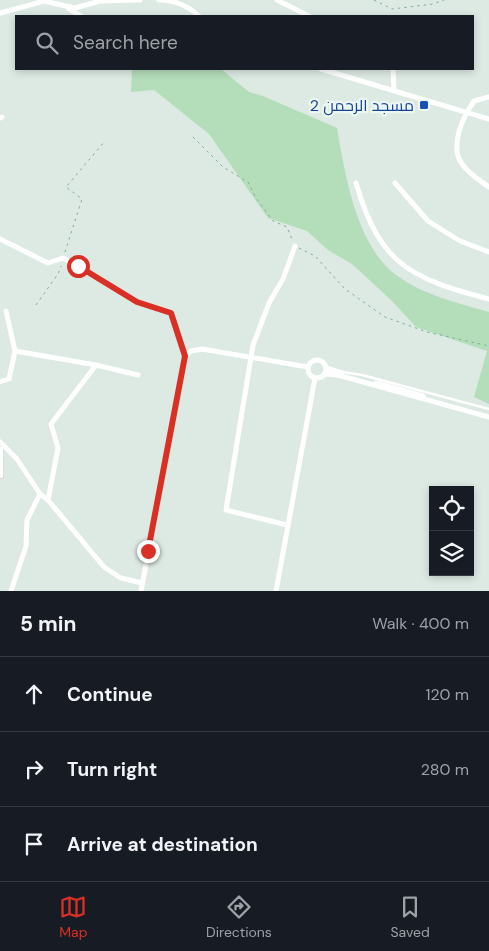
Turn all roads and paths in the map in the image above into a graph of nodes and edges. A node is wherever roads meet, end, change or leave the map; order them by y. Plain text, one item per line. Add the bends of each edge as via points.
1 (140, 0) edge
2 (158, 0) edge
3 (277, 0) edge
4 (374, 0) edge
5 (444, 0) edge
6 (65, 7) junction
7 (0, 12) edge
8 (79, 15) edge
9 (198, 15) edge
10 (307, 15) edge
11 (325, 70) edge
12 (393, 70) edge
13 (394, 90) junction
14 (489, 97) edge
15 (466, 114) junction
16 (489, 119) edge
17 (193, 137) dead end
18 (105, 141) dead end
19 (356, 183) dead end
20 (395, 183) dead end
21 (489, 187) edge
22 (0, 239) edge
23 (294, 246) junction
24 (489, 252) edge
25 (63, 258) junction
26 (489, 299) edge
27 (36, 305) dead end
28 (6, 311) dead end
29 (489, 346) edge
30 (15, 351) junction
31 (185, 356) junction
32 (251, 358) junction
33 (96, 365) junction
34 (308, 367) junction
35 (326, 368) junction
36 (337, 372) junction
37 (324, 374) junction
38 (138, 375) dead end
39 (315, 378) junction
40 (0, 382) edge
41 (489, 409) edge
42 (489, 415) edge
43 (0, 442) edge
44 (0, 450) edge
45 (0, 475) edge
46 (40, 494) junction
47 (48, 500) junction
48 (287, 525) junction
49 (142, 583) junction
50 (11, 591) edge
51 (141, 591) edge
52 (276, 591) edge

1 - 6 street via 100,1 75,8
2 - 9 street via 178,2
3 - 10 street
4 - 5 path via 392,9
6 - 7 street via 44,1
6 - 8 street
11 - 13 street
12 - 13 street
13 - 15 street
14 - 15 street via 474,102
15 - 16 street
15 - 21 street via 458,129 460,162 470,174
17 - 23 path via 223,167 248,182 273,221 287,227
18 - 25 path via 66,187 82,199
19 - 26 street via 375,233 393,257 406,268 447,288
20 - 24 street via 428,220 460,241
22 - 25 street via 48,262
23 - 29 path via 315,256 345,288 385,317 428,332
23 - 32 street via 283,279 259,328
25 - 27 path via 58,274
25 - 31 street via 137,302 171,313
28 - 30 street
30 - 33 street
30 - 40 street via 9,379
31 - 32 street via 190,351 202,350
31 - 49 street
32 - 34 street
32 - 48 street via 226,510
33 - 38 street
33 - 47 street via 51,424 58,448
34 - 35 street via 318,360
34 - 39 street via 310,375
35 - 36 street
35 - 37 street
36 - 41 lane via 362,375
36 - 42 street
37 - 39 street
37 - 42 street
39 - 48 street
43 - 46 street via 17,459
44 - 45 street
46 - 47 street
46 - 50 street via 30,512 26,546
47 - 49 street via 104,567 121,578
48 - 52 street
49 - 51 street

